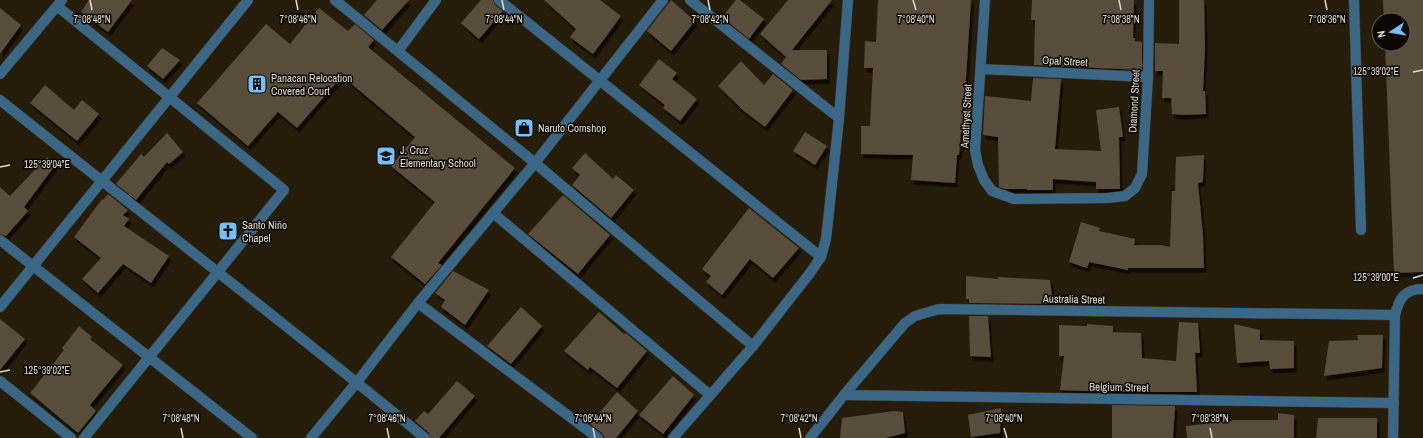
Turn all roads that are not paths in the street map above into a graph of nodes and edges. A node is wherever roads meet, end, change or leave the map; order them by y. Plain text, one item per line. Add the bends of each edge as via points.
1 (248, 0) edge
2 (335, 0) edge
3 (436, 0) edge
4 (499, 0) edge
5 (663, 0) edge
6 (690, 0) edge
7 (848, 0) edge
8 (985, 0) edge
9 (1149, 0) edge
10 (1354, 0) edge
11 (60, 3) edge
12 (398, 51) junction
13 (981, 69) junction
14 (0, 74) edge
15 (1148, 77) junction
16 (600, 80) junction
17 (169, 98) junction
18 (0, 100) edge
19 (839, 118) junction
20 (535, 163) junction
21 (102, 181) junction
22 (1125, 196) joint
23 (493, 213) junction
24 (1361, 230) dead end
25 (0, 240) edge
26 (821, 256) junction
27 (33, 266) junction
28 (219, 271) junction
29 (1423, 289) edge
30 (418, 303) junction
31 (0, 307) edge
32 (1394, 315) junction
33 (753, 346) junction
34 (149, 357) junction
35 (0, 381) edge
36 (357, 382) junction
37 (710, 394) junction
38 (844, 395) junction
39 (1394, 403) junction
40 (71, 438) edge
41 (84, 438) edge
42 (252, 438) edge
43 (311, 438) edge
44 (425, 438) edge
45 (598, 438) edge
46 (673, 438) edge
47 (810, 438) edge
48 (1393, 438) edge

1 - 17 street
2 - 12 street
3 - 12 street
4 - 16 street
5 - 16 street
6 - 19 street
7 - 19 street
8 - 13 street, Amethyst Street
9 - 15 street, Diamond Street
10 - 24 street
11 - 14 street
11 - 17 street
12 - 20 street
13 - 15 street, Opal Street
13 - 22 street, Amethyst Street via 975,150 984,180 992,191 1014,198
15 - 22 street, Diamond Street via 1142,174 1136,188
16 - 20 street
16 - 26 street
17 - 21 street
17 - 28 street via 284,190
18 - 21 street
19 - 26 street via 826,239
20 - 23 street
20 - 33 street
21 - 27 street
21 - 28 street
23 - 30 street
23 - 37 street
25 - 27 street
26 - 33 street
27 - 31 street
27 - 34 street
28 - 34 street
28 - 36 street
29 - 32 street via 1411,291 1403,296
30 - 36 street
30 - 45 street
32 - 38 street, Australia Street via 939,309 915,316 905,323
32 - 39 street
33 - 37 street
34 - 41 street
34 - 42 street
35 - 40 street
36 - 43 street
36 - 44 street
37 - 46 street
38 - 39 street, Belgium Street
38 - 47 street, Australia Street
39 - 48 street

